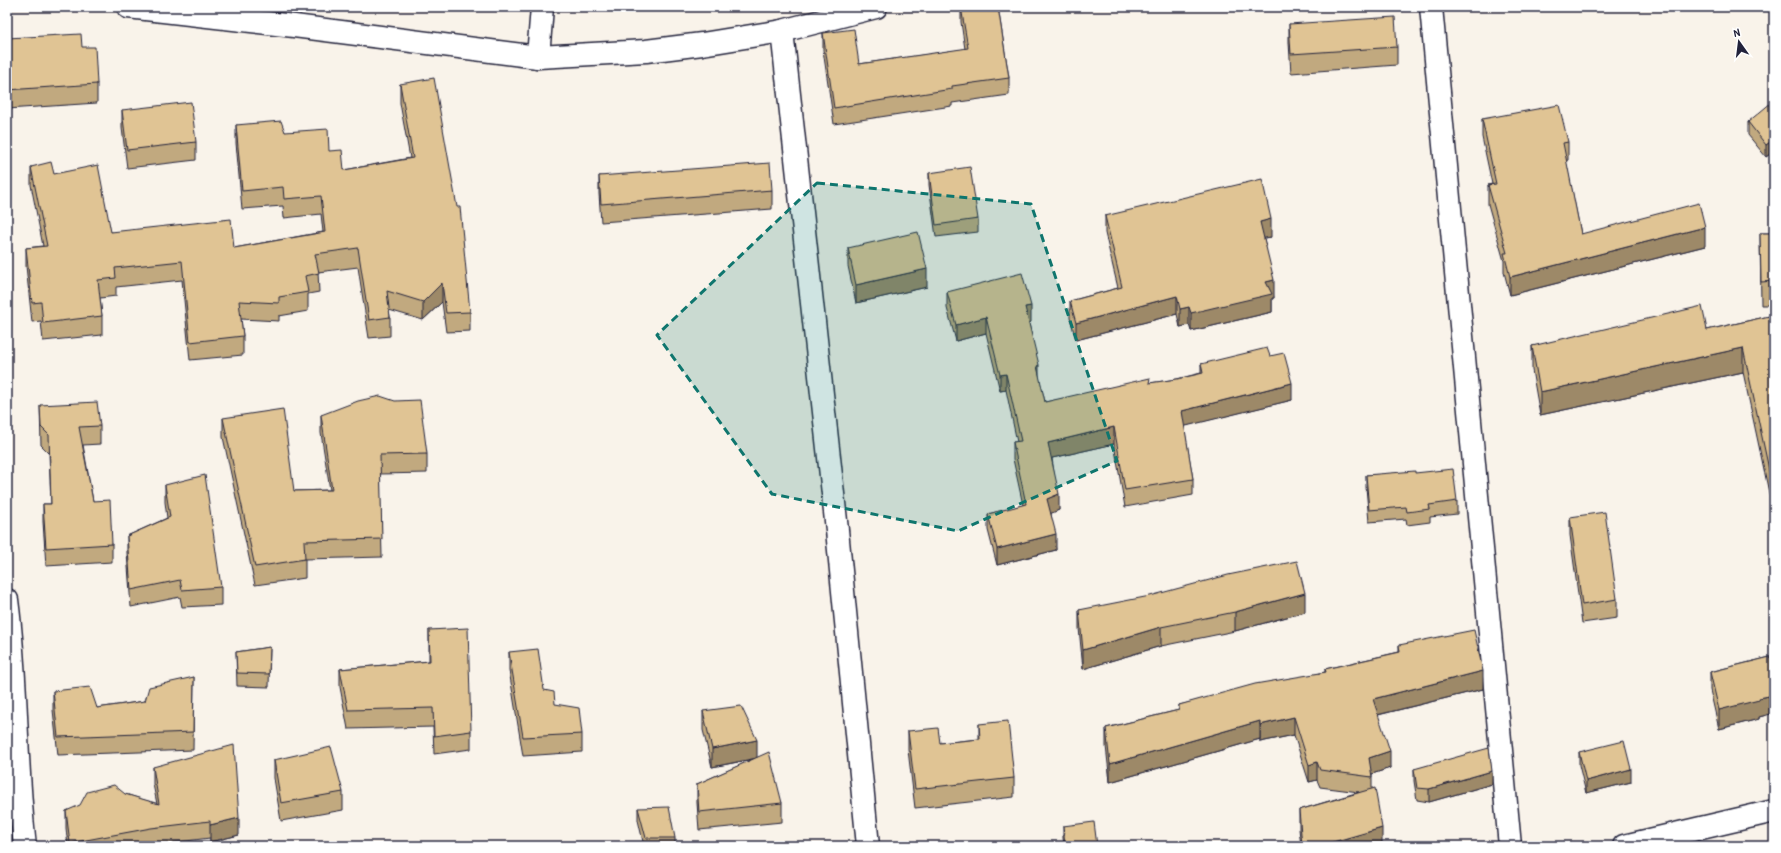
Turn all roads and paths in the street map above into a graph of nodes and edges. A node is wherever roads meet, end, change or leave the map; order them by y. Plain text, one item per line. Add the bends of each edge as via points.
1 (128, 7) edge
2 (542, 7) edge
3 (876, 7) edge
4 (1432, 7) edge
5 (296, 16) edge
6 (782, 31) junction
7 (538, 57) junction
8 (7, 600) edge
9 (1774, 811) edge
10 (25, 846) edge
11 (868, 846) edge
12 (1510, 846) edge
13 (1624, 846) edge

1 - 5 street
2 - 7 street
3 - 6 street
4 - 12 street
5 - 7 street
6 - 7 street via 646,51
6 - 11 street via 837,530
8 - 10 street
9 - 13 street

